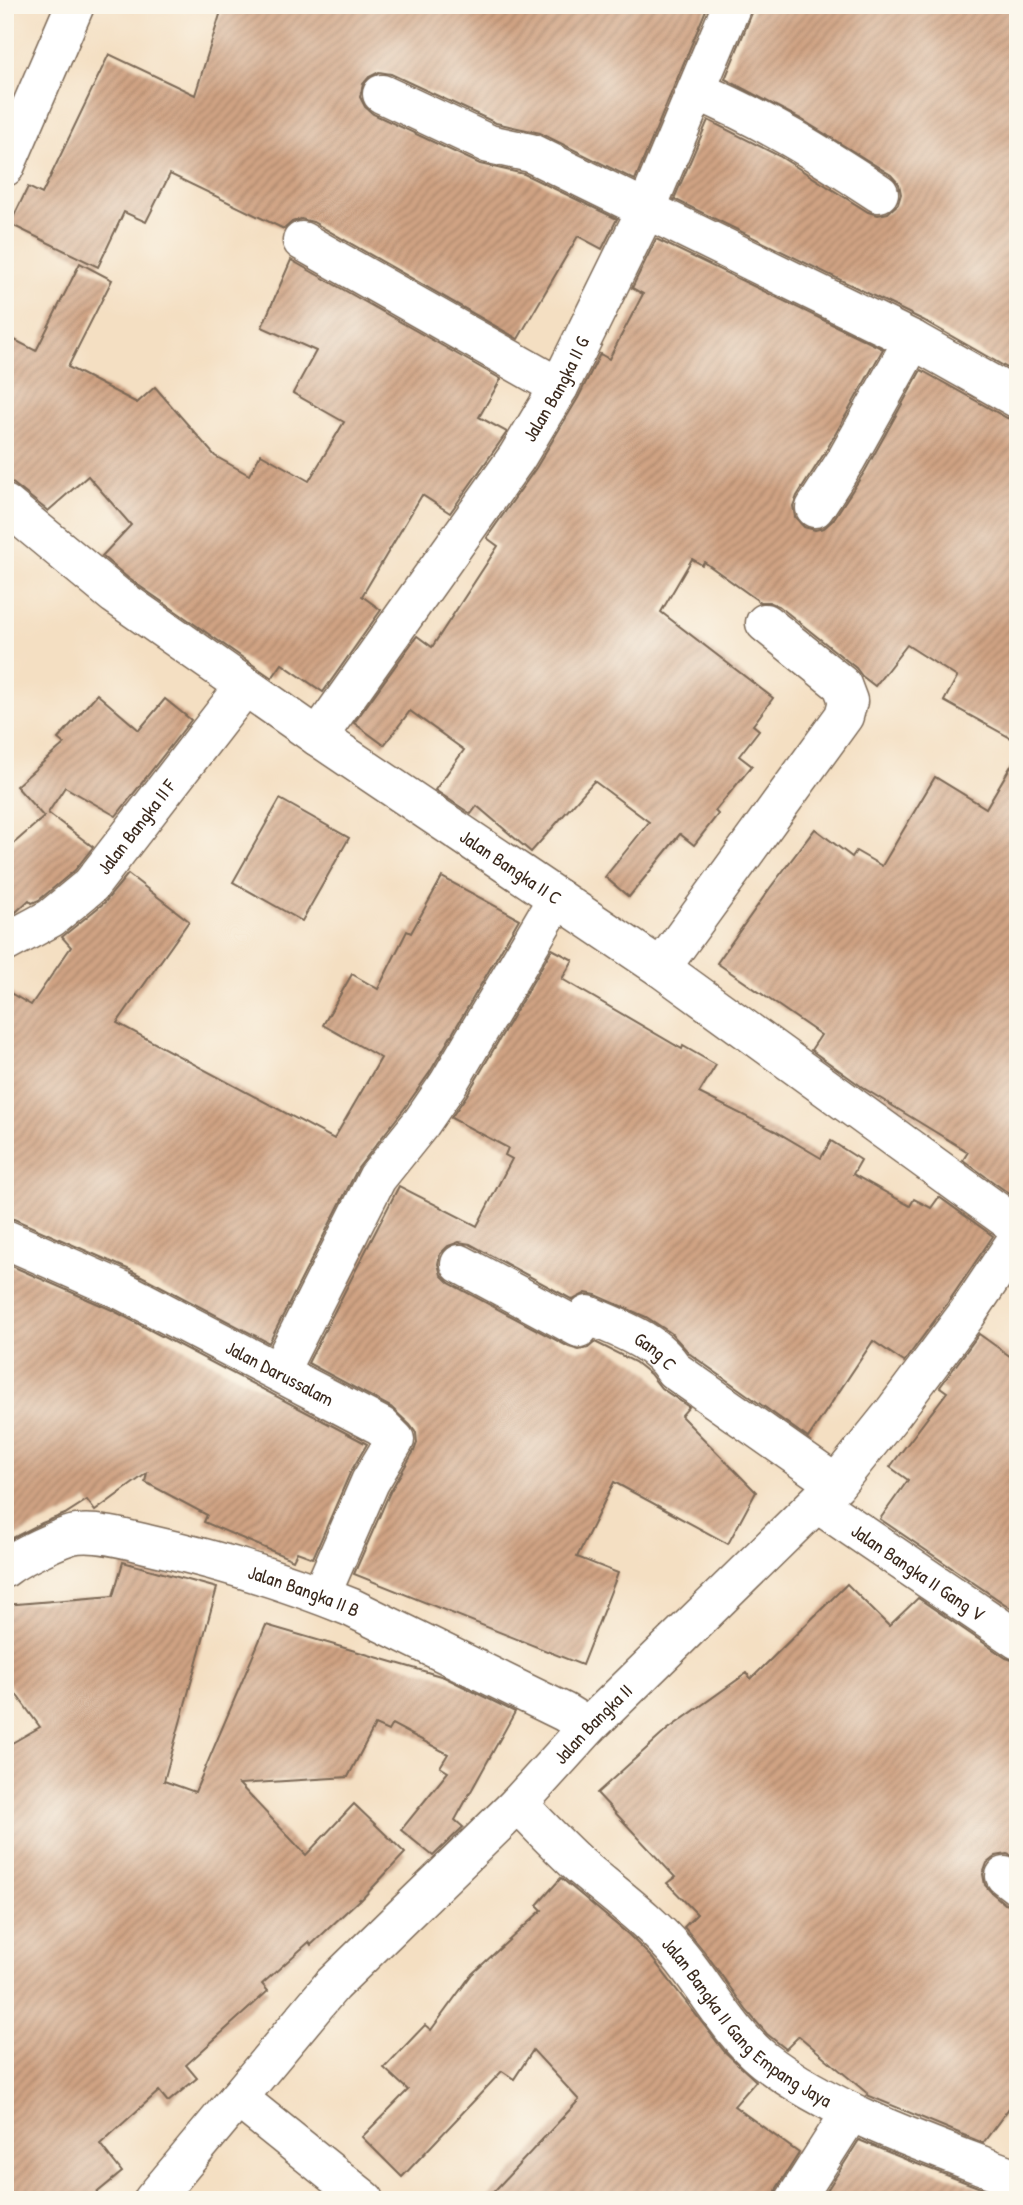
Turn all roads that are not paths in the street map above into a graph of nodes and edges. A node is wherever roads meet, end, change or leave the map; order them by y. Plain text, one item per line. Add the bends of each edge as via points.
1 (75, 5) edge
2 (732, 5) edge
3 (697, 91) junction
4 (382, 94) dead end
5 (5, 167) edge
6 (879, 193) dead end
7 (646, 210) junction
8 (302, 241) dead end
9 (913, 340) junction
10 (559, 387) junction
11 (1018, 399) edge
12 (5, 504) edge
13 (815, 508) dead end
14 (765, 623) dead end
15 (245, 687) junction
16 (318, 737) junction
17 (557, 898) junction
18 (5, 943) edge
19 (662, 968) junction
20 (1018, 1227) edge
21 (1018, 1238) edge
22 (5, 1239) edge
23 (460, 1264) dead end
24 (279, 1372) junction
25 (827, 1494) junction
26 (5, 1568) edge
27 (321, 1595) junction
28 (1018, 1640) edge
29 (588, 1727) junction
30 (518, 1804) junction
31 (238, 2098) junction
32 (852, 2112) junction
33 (1018, 2179) edge
34 (153, 2200) edge
35 (365, 2200) edge
36 (795, 2200) edge

1 - 5 street
2 - 3 street, Jalan Bangka II G
3 - 6 street via 781,130
3 - 7 street, Jalan Bangka II G
4 - 7 street via 489,144 531,153
7 - 9 street
7 - 10 street, Jalan Bangka II G
8 - 10 street
9 - 11 street
9 - 13 street
10 - 16 street, Jalan Bangka II G via 517,457
12 - 15 street, Jalan Bangka II C via 114,595
14 - 19 street via 842,685 848,701 844,716
15 - 16 street, Jalan Bangka II C
15 - 18 street, Jalan Bangka II F via 91,885 51,918
16 - 17 street, Jalan Bangka II C
17 - 19 street, Jalan Bangka II C
17 - 24 street via 448,1084 377,1178
19 - 20 street, Jalan Bangka II C
21 - 25 street, Jalan Bangka II via 967,1314
22 - 24 street, Jalan Darussalam via 121,1290
23 - 25 street, Gang C via 579,1328 588,1315 666,1357 674,1370
24 - 27 street, Jalan Darussalam via 381,1426 395,1440 370,1482
25 - 28 street, Jalan Bangka II Gang V
25 - 29 street, Jalan Bangka II
26 - 27 street, Jalan Bangka II B via 76,1534 120,1537
27 - 29 street, Jalan Bangka II B
29 - 30 street, Jalan Bangka II
30 - 31 street, Jalan Bangka II via 332,1985
30 - 32 street, Jalan Bangka II Gang Empang Jaya via 578,1863 640,1914 680,1956 762,2059
31 - 34 street, Jalan Bangka II
31 - 35 street
32 - 33 street, Jalan Bangka II Gang Empang Jaya
32 - 36 street

